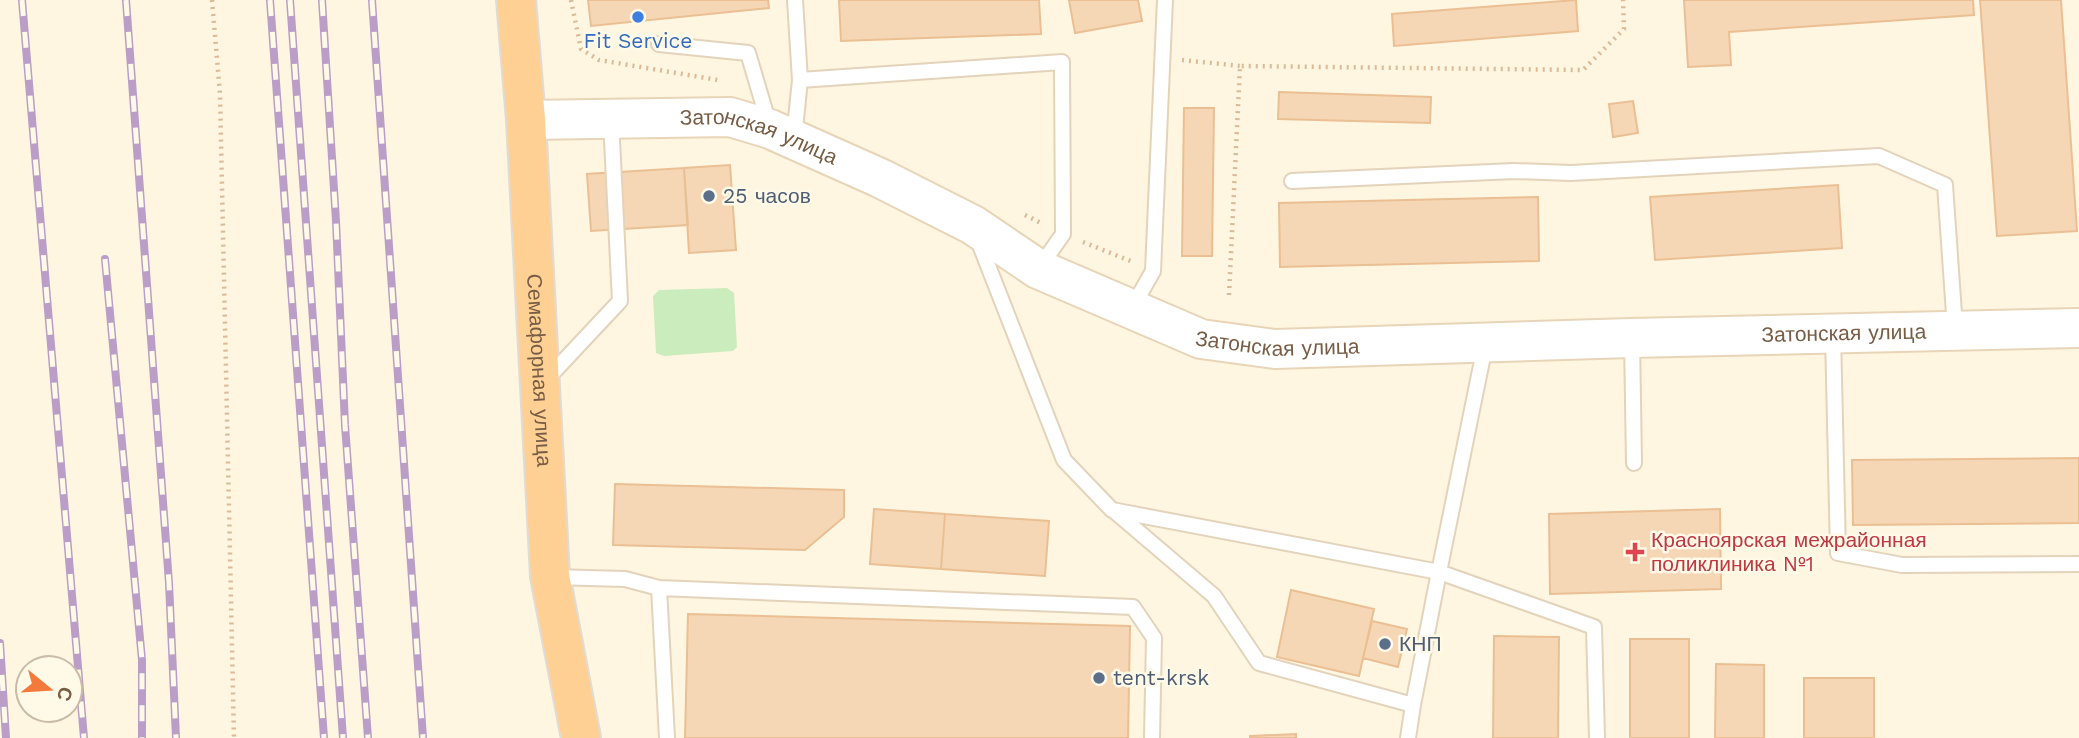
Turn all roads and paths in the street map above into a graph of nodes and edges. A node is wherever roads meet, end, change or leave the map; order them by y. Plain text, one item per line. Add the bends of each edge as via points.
1 (212, 0) edge
2 (516, 0) edge
3 (795, 0) edge
4 (1165, 0) edge
5 (1623, 0) edge
6 (659, 44) dead end
7 (1161, 58) junction
8 (1240, 66) junction
9 (800, 80) junction
10 (611, 118) junction
11 (526, 120) junction
12 (782, 134) junction
13 (1292, 181) dead end
14 (973, 225) junction
15 (1038, 269) junction
16 (1229, 295) dead end
17 (1131, 310) junction
18 (2079, 328) edge
19 (1955, 331) junction
20 (1833, 334) junction
21 (1632, 338) junction
22 (1486, 343) junction
23 (540, 387) junction
24 (1634, 463) dead end
25 (1112, 510) junction
26 (2079, 564) edge
27 (1439, 572) junction
28 (550, 576) junction
29 (659, 588) junction
30 (1413, 705) junction
31 (234, 738) edge
32 (581, 738) edge
33 (667, 738) edge
34 (1152, 738) edge
35 (1408, 738) edge
36 (1597, 738) edge

1 - 31 path via 220,94
2 - 11 highway, Семафорная улица
3 - 9 lane
4 - 7 lane
5 - 8 path via 1623,29 1583,70
6 - 12 lane via 748,53
7 - 8 path
7 - 17 lane via 1153,271
8 - 16 path
9 - 12 lane
9 - 15 lane via 1062,62 1063,234
10 - 11 main road, Затонская улица
10 - 12 main road, Затонская улица via 730,117
10 - 23 lane via 620,301
11 - 23 highway, Семафорная улица
12 - 14 main road, Затонская улица
13 - 19 lane via 1514,171 1571,173 1879,156 1945,185
14 - 15 main road, Затонская улица
14 - 25 lane via 1064,460
15 - 17 main road, Затонская улица
17 - 22 main road, Затонская улица via 1201,340 1275,349
18 - 19 main road, Затонская улица
19 - 20 main road, Затонская улица
20 - 21 main road, Затонская улица
20 - 26 lane via 1839,553 1902,565
21 - 22 main road, Затонская улица
21 - 24 lane
22 - 27 lane
23 - 28 highway, Семафорная улица
25 - 27 lane
25 - 30 lane via 1214,596 1259,663
27 - 30 lane
27 - 36 lane via 1594,627
28 - 29 lane via 625,579
28 - 32 highway, Семафорная улица
29 - 33 lane
29 - 34 lane via 1133,607 1154,638
30 - 35 lane

